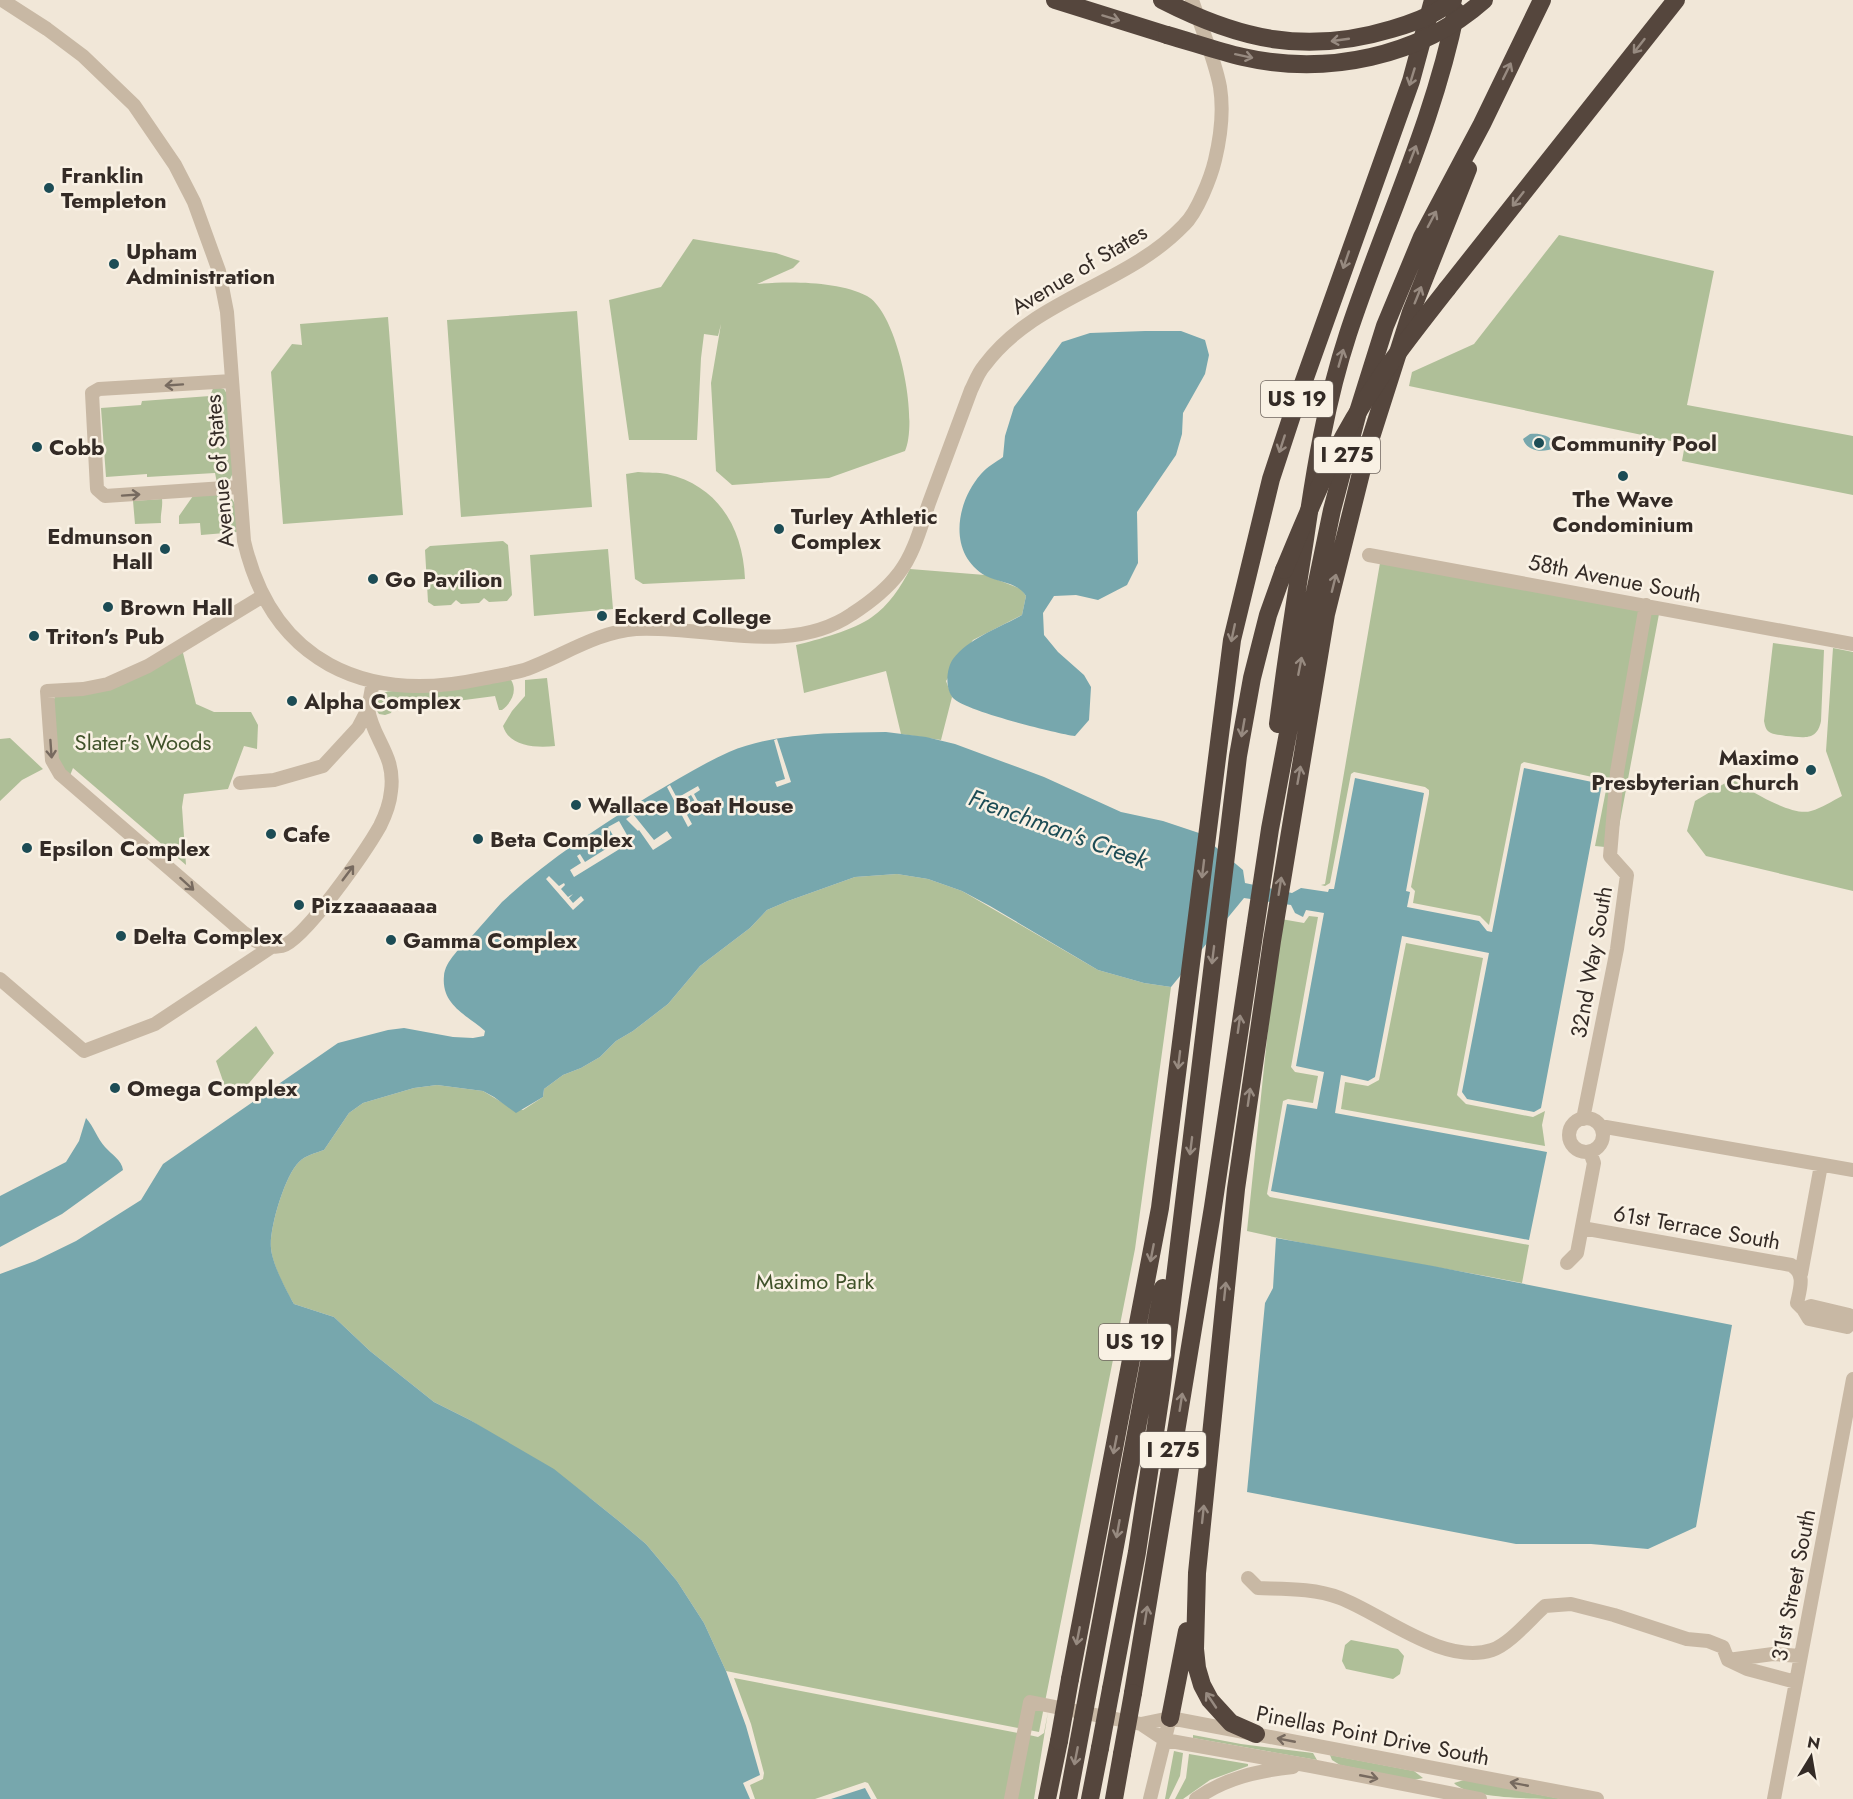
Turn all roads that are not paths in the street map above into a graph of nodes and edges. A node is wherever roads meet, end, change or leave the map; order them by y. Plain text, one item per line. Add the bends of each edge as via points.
1 (2, 0) edge
2 (1055, 0) edge
3 (1162, 0) edge
4 (1192, 0) edge
5 (1433, 0) edge
6 (1453, 0) edge
7 (1458, 0) edge
8 (1484, 0) edge
9 (1542, 0) edge
10 (1676, 0) edge
11 (0, 7) edge
12 (23, 14) junction
13 (1482, 124) junction
14 (232, 381) junction
15 (239, 487) junction
16 (1369, 555) dead end
17 (263, 596) junction
18 (1646, 605) junction
19 (1853, 644) edge
20 (373, 682) junction
21 (369, 714) junction
22 (240, 783) dead end
23 (1274, 806) junction
24 (273, 946) junction
25 (0, 979) edge
26 (1583, 1119) junction
27 (1600, 1126) junction
28 (1590, 1152) junction
29 (1821, 1165) junction
30 (1853, 1170) edge
31 (1582, 1228) junction
32 (1179, 1247) junction
33 (1567, 1263) dead end
34 (1801, 1274) junction
35 (1853, 1321) edge
36 (1853, 1379) edge
37 (1197, 1573) junction
38 (1248, 1578) dead end
39 (1800, 1656) junction
40 (1728, 1660) junction
41 (1796, 1682) junction
42 (1085, 1713) junction
43 (1170, 1718) junction
44 (1141, 1724) junction
45 (1256, 1734) junction
46 (1165, 1740) junction
47 (1321, 1747) junction
48 (1311, 1766) junction
49 (1439, 1769) junction
50 (1332, 1770) junction
51 (1434, 1795) edge
52 (1011, 1799) edge
53 (1047, 1799) edge
54 (1068, 1799) edge
55 (1090, 1799) edge
56 (1114, 1799) edge
57 (1150, 1799) edge
58 (1196, 1799) edge
59 (1480, 1799) edge
60 (1597, 1799) edge
61 (1774, 1799) edge

1 - 12 street, Avenue of States
2 -> 8 highway, bridge via 1243,57 1319,64 1362,59 1408,46 1440,32
6 -> 3 highway, bridge via 1414,22 1374,35 1326,42 1283,42 1249,36
4 - 20 street, Avenue of States via 1220,86 1221,136 1211,178 1186,224 1177,232 1150,254 1026,323 983,367 914,544 900,573 880,593 826,628 796,634 768,637 635,630 614,633 520,671 467,682 415,686
5 -> 53 highway, US 19, bridge via 1411,81 1271,479 1243,587 1232,640 1160,1208
23 -> 7 highway, US 19 via 1272,764 1328,404 1348,335 1422,130 1449,46
13 -> 9 highway, I 275
10 -> 32 highway, I 275, bridge via 1386,369 1345,434 1284,570 1252,678 1230,813
11 - 12 street, Avenue of States
12 - 14 street, Avenue of States via 64,41 122,93 175,165 199,213 219,271 227,312
23 -> 13 highway, I 275 via 1332,510 1358,412 1385,326 1422,237
37 -> 13 highway via 1236,1189 1326,614 1366,453 1411,312 1464,183
14 - 15 street, Avenue of States
14 -> 15 street via 99,389 92,393 93,438 97,489 105,496
15 - 17 street, Avenue of States via 247,552
16 - 18 street, 58th Avenue South
17 - 20 street, Avenue of States via 298,643 344,672
17 -> 24 street via 148,666 108,684 47,691 52,760 60,774 244,933
18 - 19 street, 58th Avenue South
18 - 26 street, 32nd Way South via 1617,772 1610,856 1627,875 1617,949
20 - 21 street
21 - 22 street via 323,766 274,780
24 -> 21 street via 283,945 301,933 381,825 391,793 392,770
56 -> 23 highway, I 275, bridge via 1213,1207
24 - 25 street via 155,1024 84,1051
26 - 27 street via 1596,1121
26 - 28 street, 32nd Way South via 1572,1126 1570,1139 1577,1149
27 - 28 street via 1603,1138
27 - 29 street
28 - 31 street via 1594,1162
29 - 30 street
29 - 34 street, 61st Terrace South
31 - 33 street via 1577,1253
31 - 34 street, 61st Terrace South via 1791,1265
32 -> 42 highway via 1164,1280
32 - 55 highway, I 275, bridge via 1137,1552
34 - 35 street, 61st Terrace South via 1797,1303 1803,1309 1811,1306 1849,1314
36 - 39 street, 31st Street South
37 - 43 highway
45 -> 37 highway via 1221,1714 1202,1685 1195,1649
38 - 40 street via 1258,1588 1338,1597 1413,1636 1469,1652 1493,1650 1545,1606 1571,1604 1687,1639 1708,1641 1723,1647
39 - 40 street via 1773,1654
39 - 41 street, 31st Street South
40 - 41 street
41 - 61 street, 31st Street South
42 - 44 street, Pinellas Point Drive South
42 - 52 street, Pinellas Point Drive South via 1030,1702
42 -> 54 highway
43 - 44 street, Pinellas Point Drive South
43 - 45 street, Pinellas Point Drive South
43 - 46 street
44 - 46 street, Pinellas Point Drive South
47 -> 45 street, Pinellas Point Drive South
46 - 48 street, Pinellas Point Drive South
46 - 57 street
47 - 49 street, Pinellas Point Drive South
47 - 50 street
48 - 50 street, Pinellas Point Drive South
48 - 58 street via 1247,1774
49 - 51 street
60 -> 49 street, Pinellas Point Drive South
50 -> 51 street, Pinellas Point Drive South
51 - 59 street, Pinellas Point Drive South

